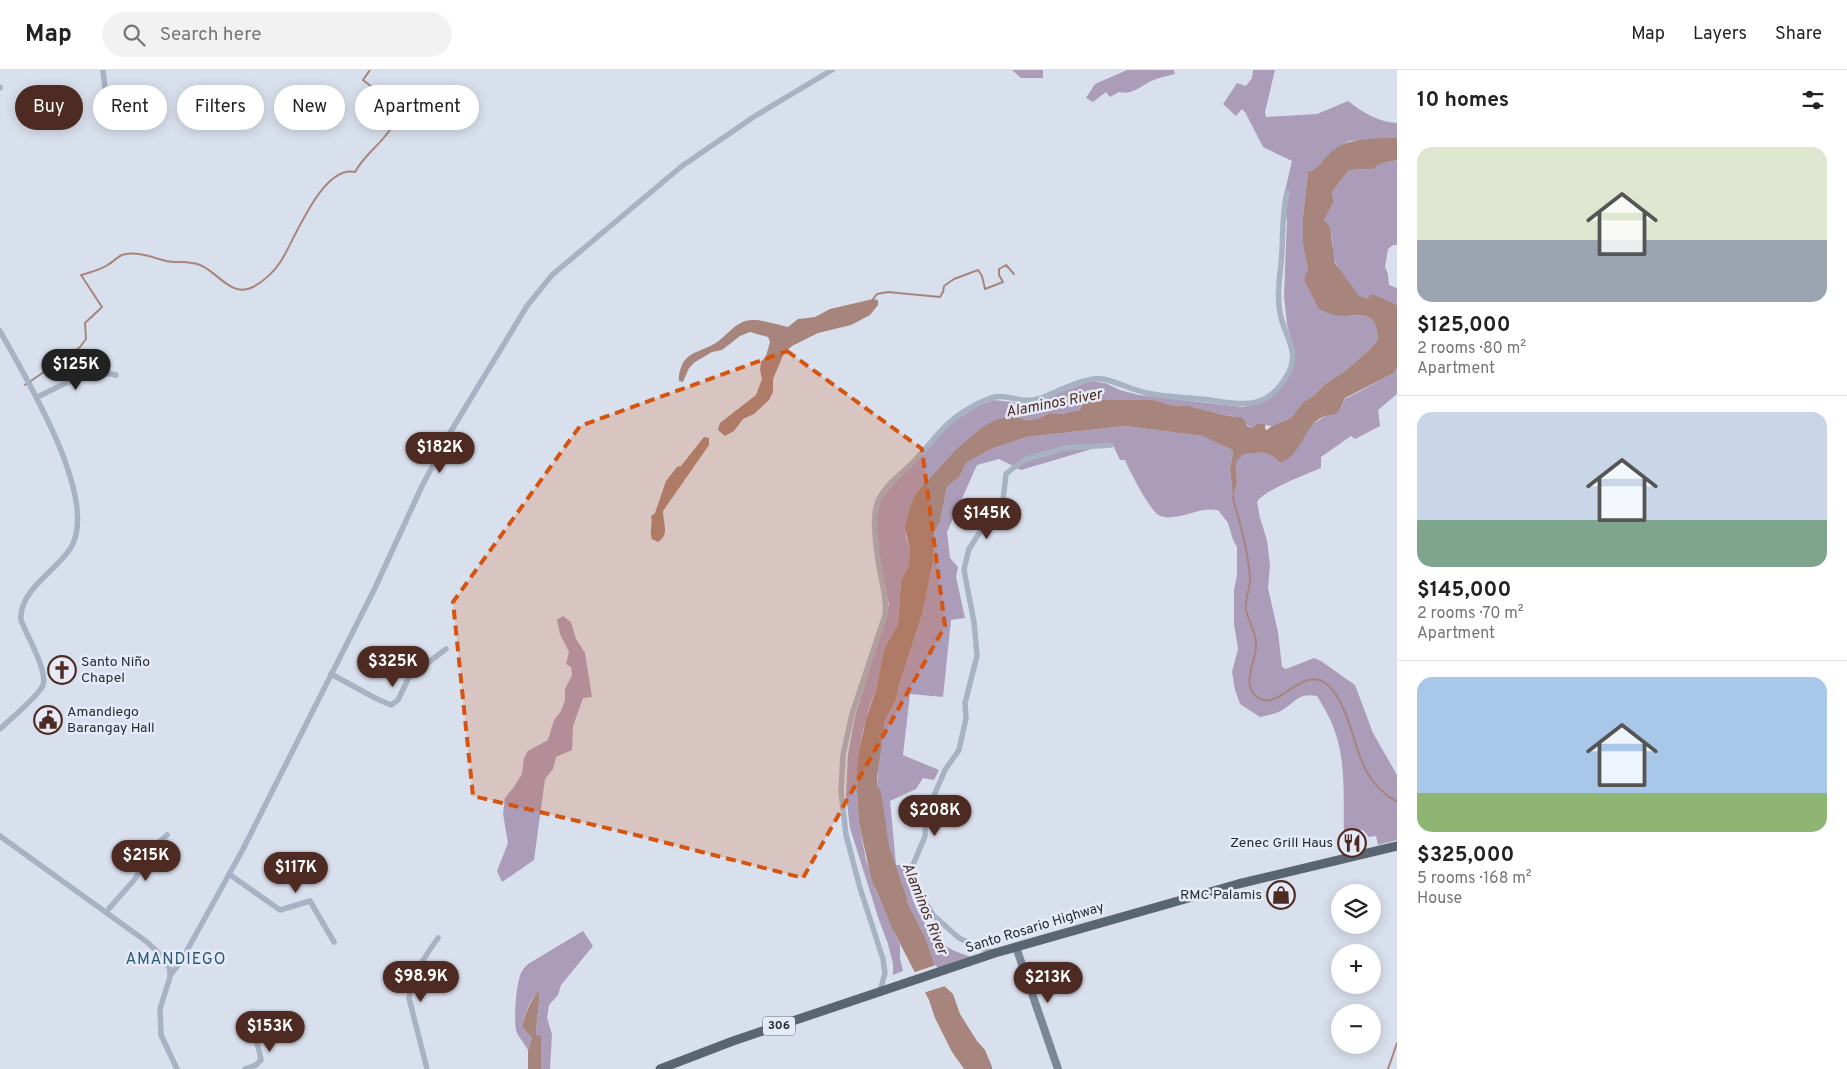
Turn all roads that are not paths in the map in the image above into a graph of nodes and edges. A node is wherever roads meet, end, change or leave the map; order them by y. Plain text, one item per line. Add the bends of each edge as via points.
1 (103, 70) edge
2 (832, 70) edge
3 (104, 85) edge
4 (1287, 194) dead end
5 (0, 331) edge
6 (116, 375) dead end
7 (37, 398) junction
8 (1111, 445) dead end
9 (446, 649) dead end
10 (331, 674) junction
11 (0, 729) edge
12 (167, 835) dead end
13 (0, 836) edge
14 (1397, 846) edge
15 (229, 874) junction
16 (106, 912) junction
17 (438, 938) dead end
18 (334, 942) dead end
19 (1016, 947) junction
20 (995, 953) junction
21 (171, 974) junction
22 (880, 991) junction
23 (249, 1018) dead end
24 (176, 1069) edge
25 (245, 1069) edge
26 (428, 1069) edge
27 (660, 1069) edge
28 (1058, 1069) edge

1 - 3 street
2 - 10 street via 755,116 682,166 552,275 518,320 451,432
4 - 22 street via 1282,222 1279,293 1280,314 1293,360 1290,371 1277,390 1250,404 1238,405 1148,394 1103,379 1088,379 1028,402 995,397 950,421 880,497 875,516 876,541 887,604 852,714 843,755 841,791 846,835 883,959 885,973
5 - 7 street
6 - 7 street via 91,374
7 - 11 street via 68,470 77,528 69,551 36,586 22,607 21,620 42,671 43,685 36,696
8 - 20 street via 1066,448 1026,459 1012,468 1006,474 1003,500 980,532 964,570 977,656 965,702 966,718 959,750 945,770 926,814 925,836 914,865 914,874 933,916 959,938
9 - 10 street via 409,677 398,700 391,704
10 - 15 street
12 - 16 street via 154,846 135,879
13 - 16 street
14 - 19 main road, Santo Rosario Highway / 306 via 1238,884
15 - 18 street via 280,910 310,901
15 - 21 street
16 - 21 street via 156,950
17 - 26 street via 416,973 410,998
19 - 20 main road, Santo Rosario Highway / 306
19 - 28 street
20 - 22 main road, Santo Rosario Highway / 306
21 - 24 street via 160,1009 161,1035
22 - 27 main road, Santo Rosario Highway / 306
23 - 25 street via 260,1060

